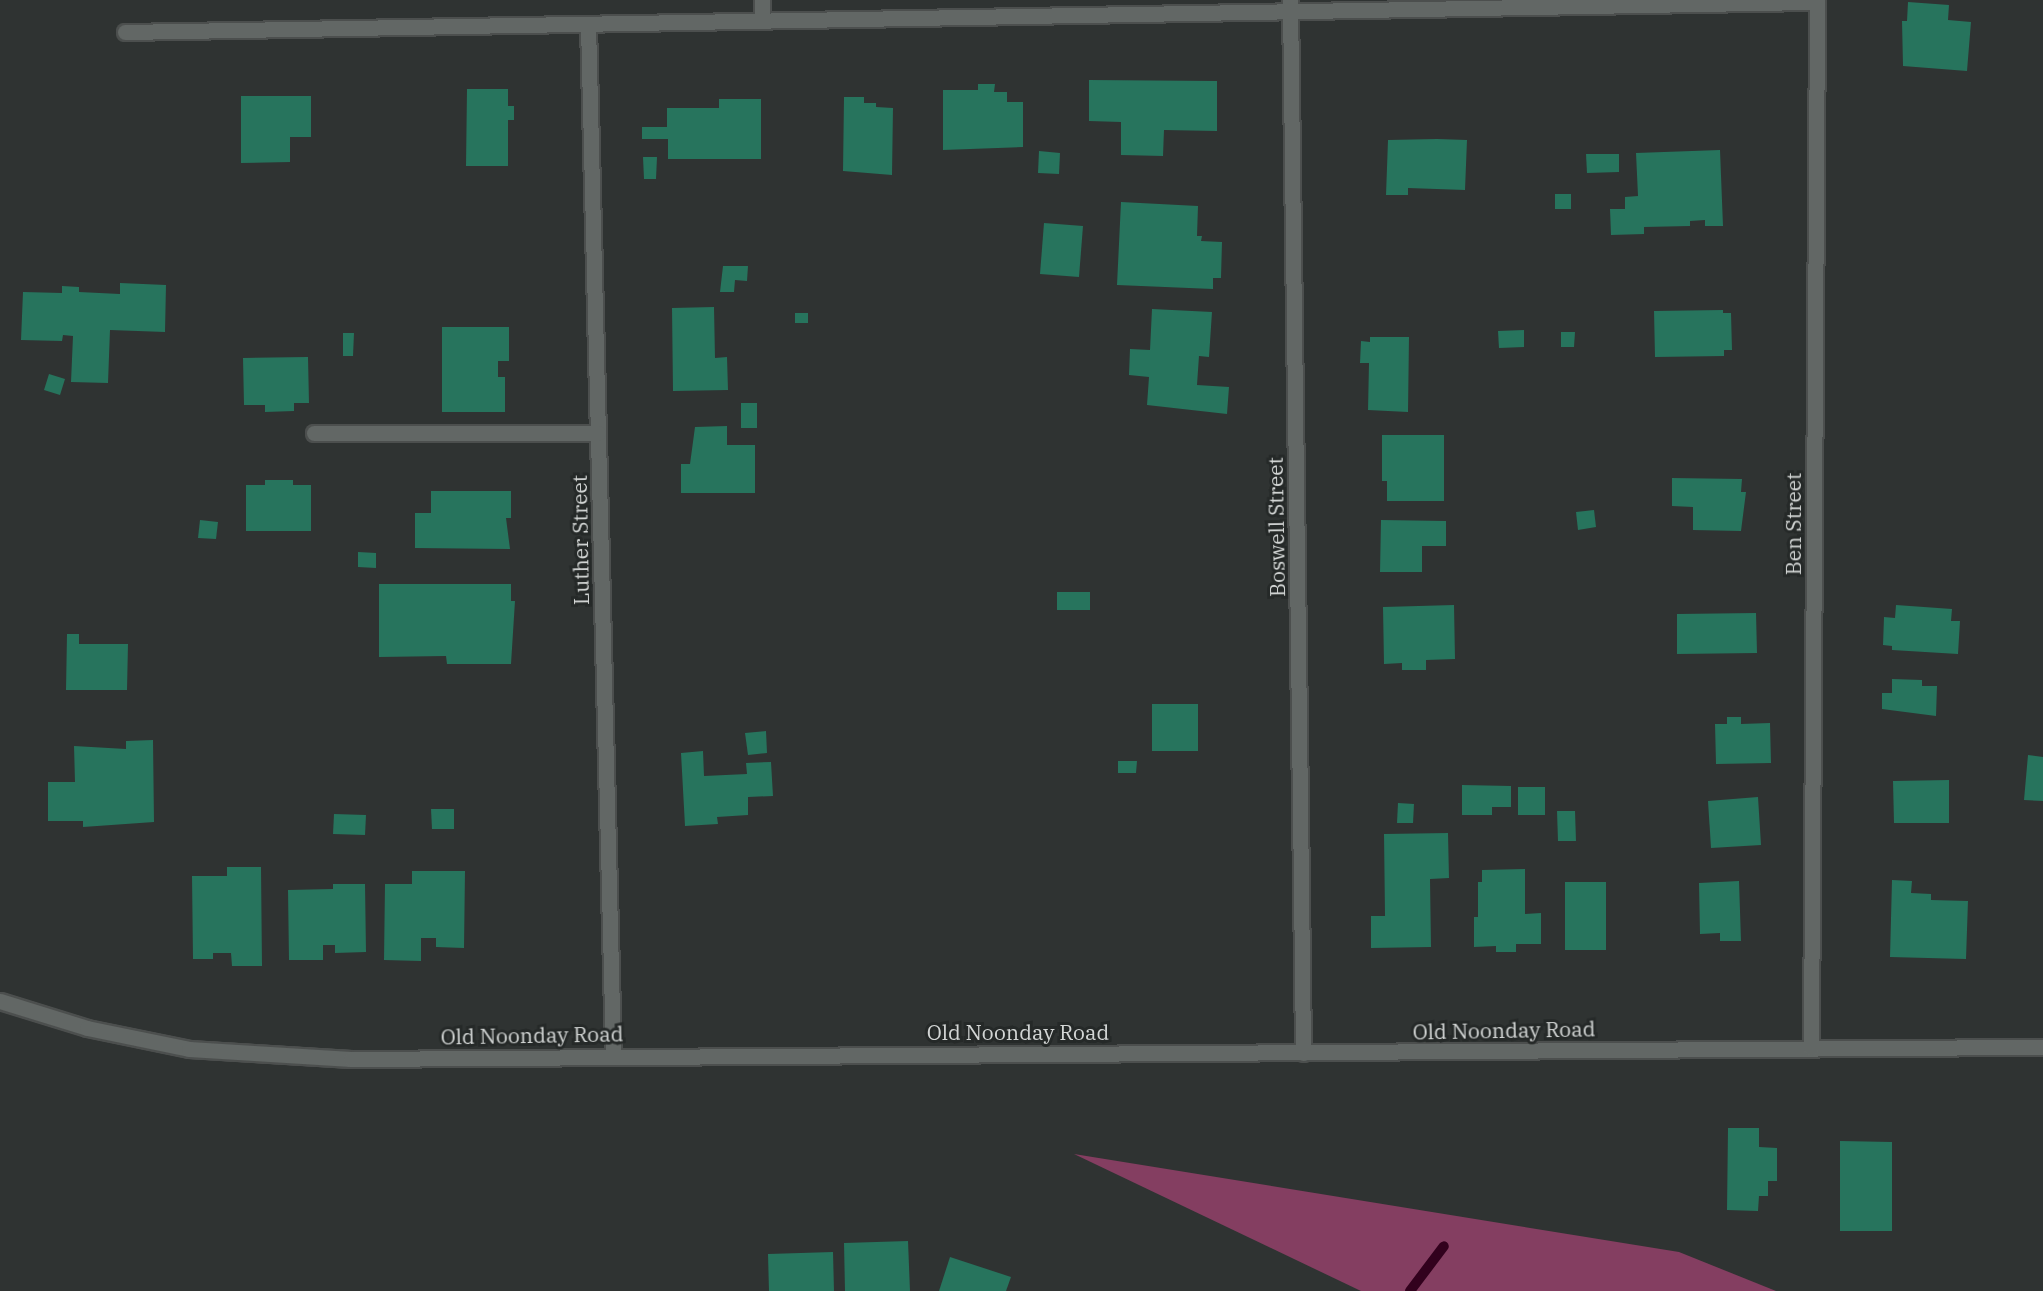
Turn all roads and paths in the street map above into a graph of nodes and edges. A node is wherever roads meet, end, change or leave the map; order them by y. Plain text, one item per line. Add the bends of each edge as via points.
1 (762, 0) edge
2 (1817, 1) edge
3 (1290, 6) edge
4 (762, 21) junction
5 (588, 24) junction
6 (125, 32) dead end
7 (314, 433) dead end
8 (598, 433) junction
9 (0, 1001) edge
10 (2043, 1047) edge
11 (1811, 1048) junction
12 (1303, 1053) junction
13 (613, 1054) junction

1 - 4 street
2 - 3 street
2 - 11 street, Ben Street
3 - 4 street
3 - 12 street, Boswell Street
4 - 5 street
5 - 6 street
5 - 8 street, Luther Street
7 - 8 street
8 - 13 street, Luther Street
9 - 13 street, Old Noonday Road via 87,1028 241,1054 351,1059
10 - 11 street, Old Noonday Road
11 - 12 street, Old Noonday Road
12 - 13 street, Old Noonday Road

